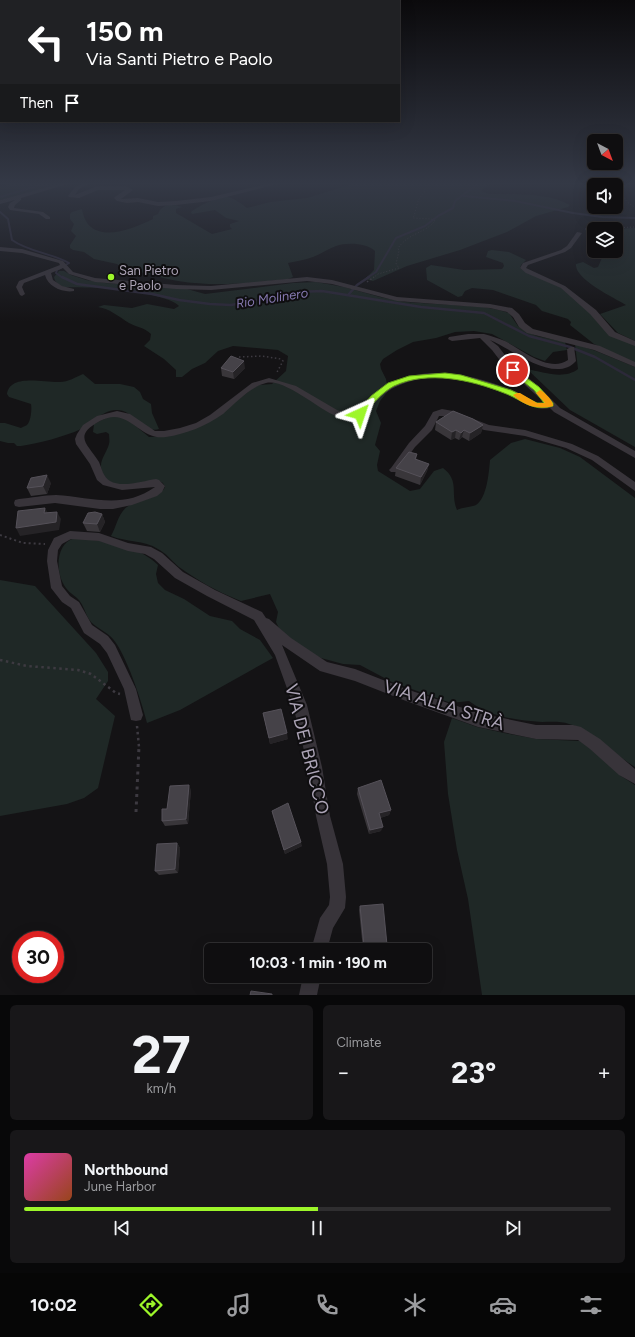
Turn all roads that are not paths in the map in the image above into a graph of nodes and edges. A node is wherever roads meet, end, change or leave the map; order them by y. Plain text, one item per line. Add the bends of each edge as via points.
1 (579, 233) road end
2 (0, 249) edge
3 (65, 267) junction
4 (48, 272) junction
5 (72, 290) dead end
6 (22, 294) dead end
7 (484, 336) junction
8 (452, 339) dead end
9 (635, 344) edge
10 (571, 349) dead end
11 (635, 365) edge
12 (550, 405) junction
13 (635, 456) edge
14 (394, 470) dead end
15 (635, 487) edge
16 (19, 503) dead end
17 (258, 616) junction
18 (136, 715) road end
19 (635, 777) edge
20 (321, 943) edge
21 (311, 983) edge
22 (308, 995) edge

1 - 9 street via 563,251 525,264 524,268 563,287 593,312 612,334
2 - 3 street via 18,250 61,262
3 - 4 street
3 - 11 street via 75,275 95,280 176,287 218,287 307,279 332,282 397,299 501,308 512,313 530,330 597,348
4 - 5 street via 54,285
4 - 6 street via 21,282 19,286
7 - 8 street
7 - 10 street via 496,339 538,361 560,368 572,361
7 - 12 street via 508,365
12 - 13 street
12 - 16 street via 534,405 508,391 461,377 428,376 409,378 390,385 360,414 344,417 285,385 270,380 263,381 252,386 206,421 178,431 156,434 146,430 128,416 112,414 86,427 79,440 80,445 94,460 102,479 125,487 156,482 160,486 156,492 113,505 56,499
14 - 15 street via 412,445 429,428 436,414 442,412 487,428 525,433 569,446 595,458
17 - 18 street via 179,575 158,556 147,550 85,535 70,535 58,541 53,550 52,561 57,588 75,605 88,629 104,640 111,649 130,690
17 - 19 street, VIA ALLA STRÀ via 287,642 324,667 355,675 478,720 536,732 581,734
17 - 20 street, VIA DEI BRICCO via 280,653 300,705 335,864 337,908 326,924
21 - 22 street

